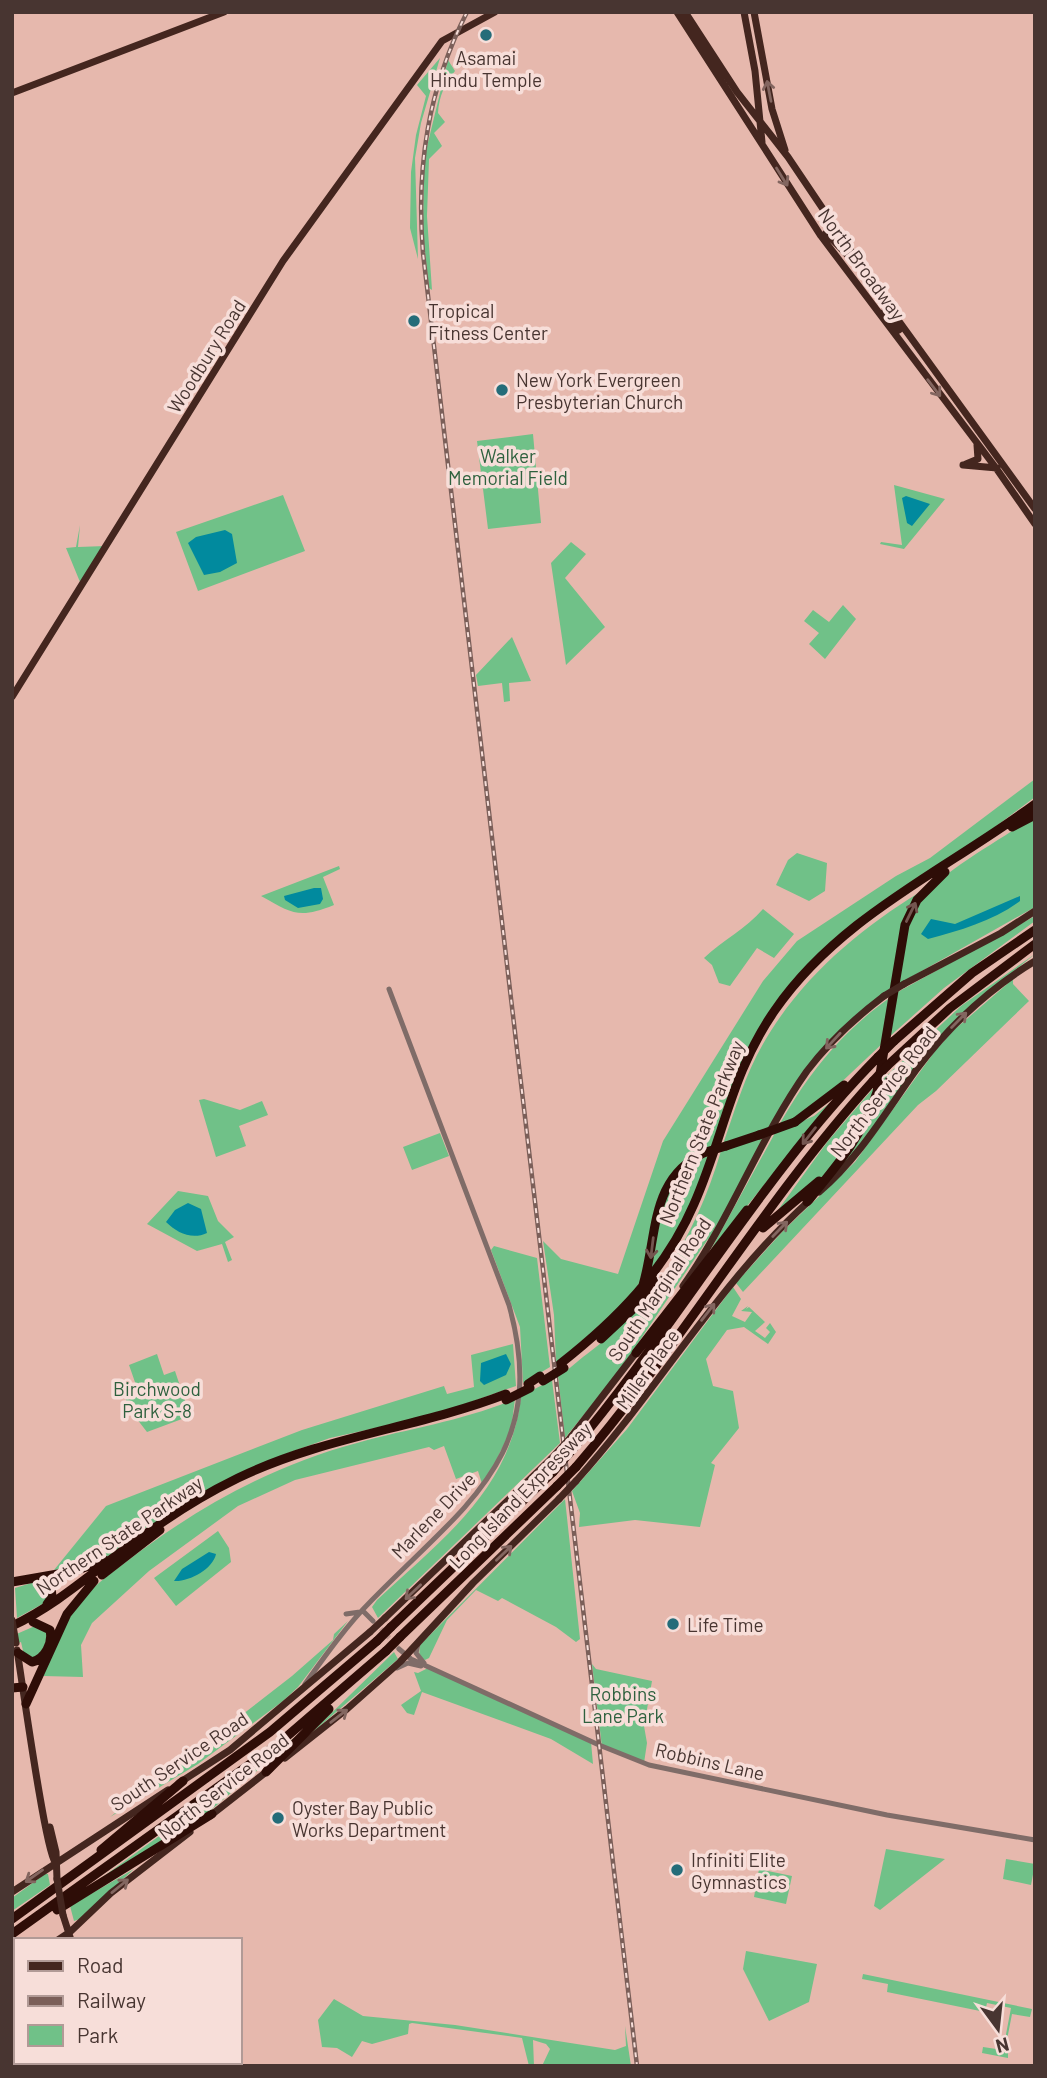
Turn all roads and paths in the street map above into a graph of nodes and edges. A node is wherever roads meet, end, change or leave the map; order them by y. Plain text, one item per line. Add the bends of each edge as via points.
1 (495, 12) edge
2 (677, 12) edge
3 (685, 12) edge
4 (744, 12) edge
5 (754, 12) edge
6 (221, 13) edge
7 (12, 93) edge
8 (760, 121) junction
9 (763, 146) junction
10 (788, 157) junction
11 (825, 233) dead end
12 (866, 273) junction
13 (863, 293) junction
14 (899, 330) dead end
15 (977, 445) junction
16 (996, 468) junction
17 (1010, 472) junction
18 (1035, 509) edge
19 (1035, 524) edge
20 (12, 697) edge
21 (1035, 804) edge
22 (1035, 813) edge
23 (944, 872) junction
24 (1035, 911) edge
25 (1035, 930) edge
26 (1035, 944) edge
27 (1035, 951) edge
28 (1035, 961) edge
29 (999, 969) junction
30 (389, 989) dead end
31 (862, 1070) junction
32 (787, 1164) junction
33 (834, 1169) junction
34 (807, 1202) junction
35 (727, 1269) junction
36 (734, 1280) joint
37 (642, 1288) junction
38 (636, 1353) junction
39 (562, 1366) junction
40 (526, 1387) junction
41 (506, 1397) junction
42 (121, 1552) junction
43 (36, 1578) junction
44 (94, 1581) junction
45 (13, 1584) edge
46 (39, 1611) junction
47 (363, 1611) junction
48 (346, 1614) dead end
49 (12, 1620) edge
50 (373, 1621) tunnel mouth
51 (33, 1622) junction
52 (12, 1626) edge
53 (12, 1632) edge
54 (427, 1633) junction
55 (17, 1648) junction
56 (399, 1649) tunnel mouth
57 (407, 1656) junction
58 (372, 1663) junction
59 (428, 1668) junction
60 (383, 1678) junction
61 (23, 1687) junction
62 (12, 1688) edge
63 (300, 1693) junction
64 (26, 1704) junction
65 (266, 1772) junction
66 (183, 1781) junction
67 (212, 1814) junction
68 (1035, 1840) edge
69 (55, 1862) junction
70 (72, 1877) junction
71 (12, 1892) edge
72 (63, 1915) junction
73 (12, 1919) edge
74 (13, 1934) edge
75 (71, 1936) edge
76 (61, 1938) edge

1 - 20 main road, Woodbury Road via 442,41 283,261
2 - 9 main road, North Broadway
3 - 8 main road, North Broadway
4 - 8 main road
10 -> 5 main road via 772,109
6 - 7 main road
8 - 9 main road
8 - 10 main road, North Broadway
9 -> 13 main road, North Broadway
10 - 12 main road, North Broadway
11 - 12 main road
12 - 17 main road, North Broadway
13 - 14 main road
13 -> 15 main road, North Broadway
15 - 16 main road, North Broadway
15 - 16 main road via 978,459 963,465
16 - 17 main road
16 - 19 main road, North Broadway
17 - 18 main road, North Broadway
21 - 37 highway, Northern State Parkway via 864,918 801,977 750,1052 694,1205 670,1251
22 - 23 highway, Northern State Parkway
33 -> 23 highway via 860,1135 877,1092 905,925 917,900
23 - 39 highway, Northern State Parkway via 846,939 788,1001 749,1065 706,1190 670,1261 614,1328
24 -> 38 main road, South Marginal Road, bridge via 884,996 843,1030 808,1070 716,1236
25 - 31 highway, bridge via 951,990
26 - 29 highway, Long Island Expressway
27 - 29 highway
34 -> 28 main road, North Service Road via 860,1151 943,1037 979,1002
29 - 35 highway, Long Island Expressway, bridge via 873,1081 825,1137
30 - 40 street via 509,1305
31 -> 32 highway, Long Island Expressway
31 -> 37 highway, bridge via 795,1122 706,1152 675,1174 660,1198
32 - 38 highway via 709,1256
32 - 70 highway, Long Island Expressway, bridge via 621,1390 553,1472 377,1641 270,1732
33 - 34 highway
33 - 35 highway via 777,1214
36 -> 34 main road, North Service Road
35 - 58 highway, Long Island Expressway, bridge via 576,1467
54 -> 36 main road, Miller Place, bridge via 576,1481 636,1412
37 - 39 highway, Northern State Parkway
38 -> 63 main road, South Marginal Road, bridge via 551,1459
39 - 40 highway, Northern State Parkway, bridge
40 - 41 highway, Northern State Parkway, bridge
40 - 47 street, Marlene Drive via 490,1479
41 - 42 highway, Northern State Parkway via 347,1437 286,1458 198,1500
41 - 44 highway, Northern State Parkway via 460,1416 329,1448 266,1471 187,1512
42 - 43 highway via 83,1569
42 - 46 highway, Northern State Parkway
43 - 45 highway
43 - 46 highway via 46,1581 52,1591
44 - 51 highway, Northern State Parkway
44 - 64 highway via 67,1614
46 - 52 highway, Northern State Parkway
47 - 48 street
47 - 50 street
47 - 63 street, South Service Road
49 - 55 main road, bridge
51 - 53 highway, Northern State Parkway
51 - 55 highway via 50,1630 45,1653 32,1662
54 - 57 main road, Miller Place
54 - 59 street via 416,1650
55 - 61 main road
56 - 57 street, Robbins Lane
57 - 59 street, Robbins Lane
57 - 60 main road, North Service Road
58 - 65 highway
58 - 74 highway, Long Island Expressway via 278,1744
59 - 60 street via 404,1664
59 - 68 street, Robbins Lane via 649,1765
65 -> 60 main road, North Service Road
61 - 62 highway
61 - 64 main road
63 - 66 main road, South Service Road
64 - 69 main road
65 - 67 main road, North Service Road
66 - 69 main road, South Service Road
66 - 70 highway
67 - 74 highway
75 -> 67 main road, North Service Road via 111,1893
69 -> 71 main road, South Service Road
69 - 72 main road, bridge
70 - 73 highway, Long Island Expressway
72 - 75 main road
72 - 76 main road

